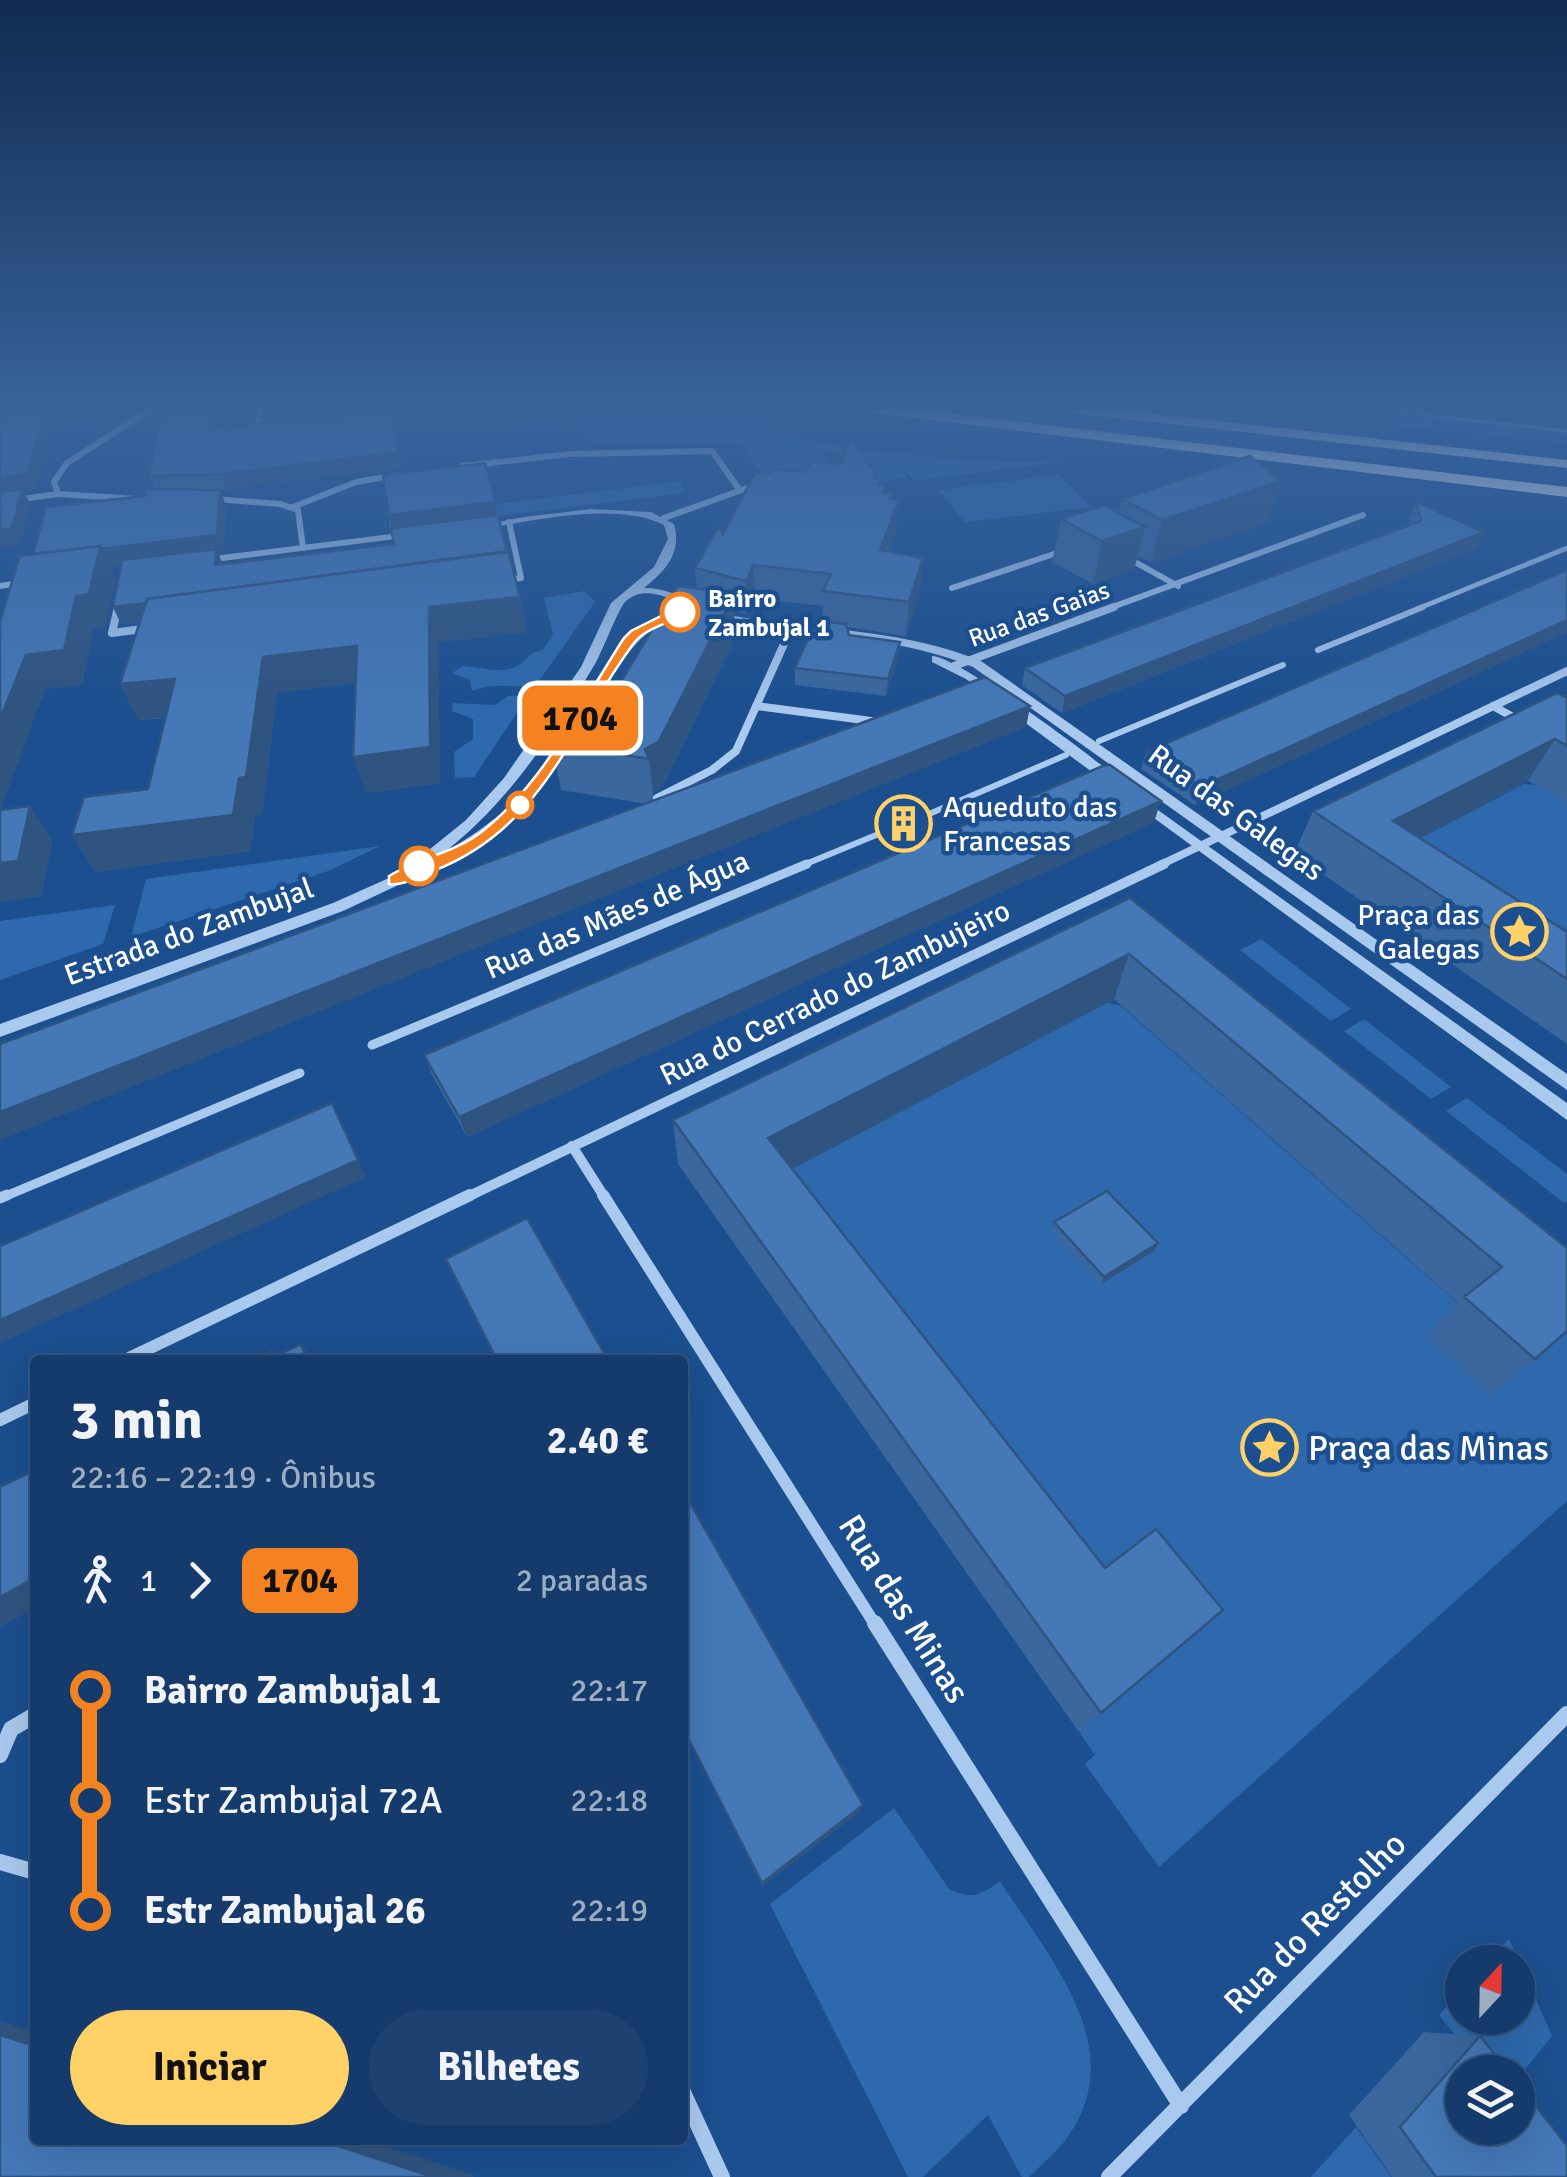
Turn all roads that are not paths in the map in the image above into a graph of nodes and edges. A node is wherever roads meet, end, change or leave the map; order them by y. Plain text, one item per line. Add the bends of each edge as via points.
1 (297, 511) edge
2 (612, 511) edge
3 (625, 511) edge
4 (683, 511) edge
5 (1363, 515) dead end
6 (664, 518) junction
7 (508, 522) junction
8 (471, 527) edge
9 (434, 532) edge
10 (1078, 546) edge
11 (303, 548) junction
12 (1567, 548) edge
13 (1112, 550) edge
14 (181, 563) edge
15 (658, 571) junction
16 (53, 579) edge
17 (502, 580) edge
18 (0, 586) edge
19 (1178, 586) junction
20 (952, 588) dead end
21 (121, 594) edge
22 (677, 602) junction
23 (623, 612) junction
24 (170, 625) edge
25 (698, 626) edge
26 (789, 632) junction
27 (1318, 650) dead end
28 (962, 663) junction
29 (1283, 665) dead end
30 (1567, 671) edge
31 (756, 706) junction
32 (1493, 706) junction
33 (884, 722) edge
34 (1537, 730) edge
35 (1099, 741) dead end
36 (1066, 755) dead end
37 (657, 798) edge
38 (929, 814) dead end
39 (881, 833) dead end
40 (1221, 836) junction
41 (1201, 846) junction
42 (395, 880) junction
43 (0, 1030) edge
44 (372, 1045) dead end
45 (300, 1074) dead end
46 (1567, 1083) edge
47 (1567, 1113) edge
48 (572, 1146) junction
49 (0, 1198) edge
50 (135, 1355) edge
51 (30, 1405) edge
52 (0, 1420) edge
53 (1567, 1714) edge
54 (30, 1718) edge
55 (0, 1755) edge
56 (0, 1862) edge
57 (30, 1871) edge
58 (688, 2103) edge
59 (1181, 2106) junction
60 (722, 2177) edge
61 (1108, 2177) edge

1 - 11 street
2 - 7 street
3 - 6 street
4 - 6 street
5 - 19 street, Rua das Gaias
6 - 15 street via 674,534
7 - 8 street
7 - 17 street via 521,578
9 - 11 street
10 - 20 street
11 - 14 street
12 - 27 street
13 - 19 street
15 - 22 street
15 - 23 street, Estrada do Zambujal
16 - 18 street
19 - 28 street, Rua das Gaias
21 - 24 street via 112,633
22 - 23 street via 642,592
22 - 26 street
23 - 42 street, Estrada do Zambujal via 519,773 442,851
23 - 42 street, Estrada do Zambujal via 658,622 628,641 525,800 488,835
25 - 26 street
26 - 28 street
26 - 31 street
28 - 40 street, Rua das Galegas
28 - 41 street, Rua das Galegas
29 - 35 street
30 - 32 street, Rua do Cerrado do Zambujeiro
31 - 33 street
31 - 37 street via 736,751
32 - 34 street
32 - 40 street, Rua do Cerrado do Zambujeiro
36 - 38 street
39 - 44 street, Rua das Mães de Água
40 - 41 street, Rua do Cerrado do Zambujeiro
40 - 46 street, Rua das Galegas
41 - 47 street, Rua das Galegas
41 - 48 street, Rua do Cerrado do Zambujeiro
42 - 43 street, Estrada do Zambujal
45 - 49 street
48 - 50 street, Rua do Cerrado do Zambujeiro
48 - 59 street, Rua das Minas
51 - 52 street
53 - 59 street, Rua do Restolho
54 - 55 street via 10,1729
56 - 57 street
58 - 60 street
59 - 61 street, Rua do Restolho

